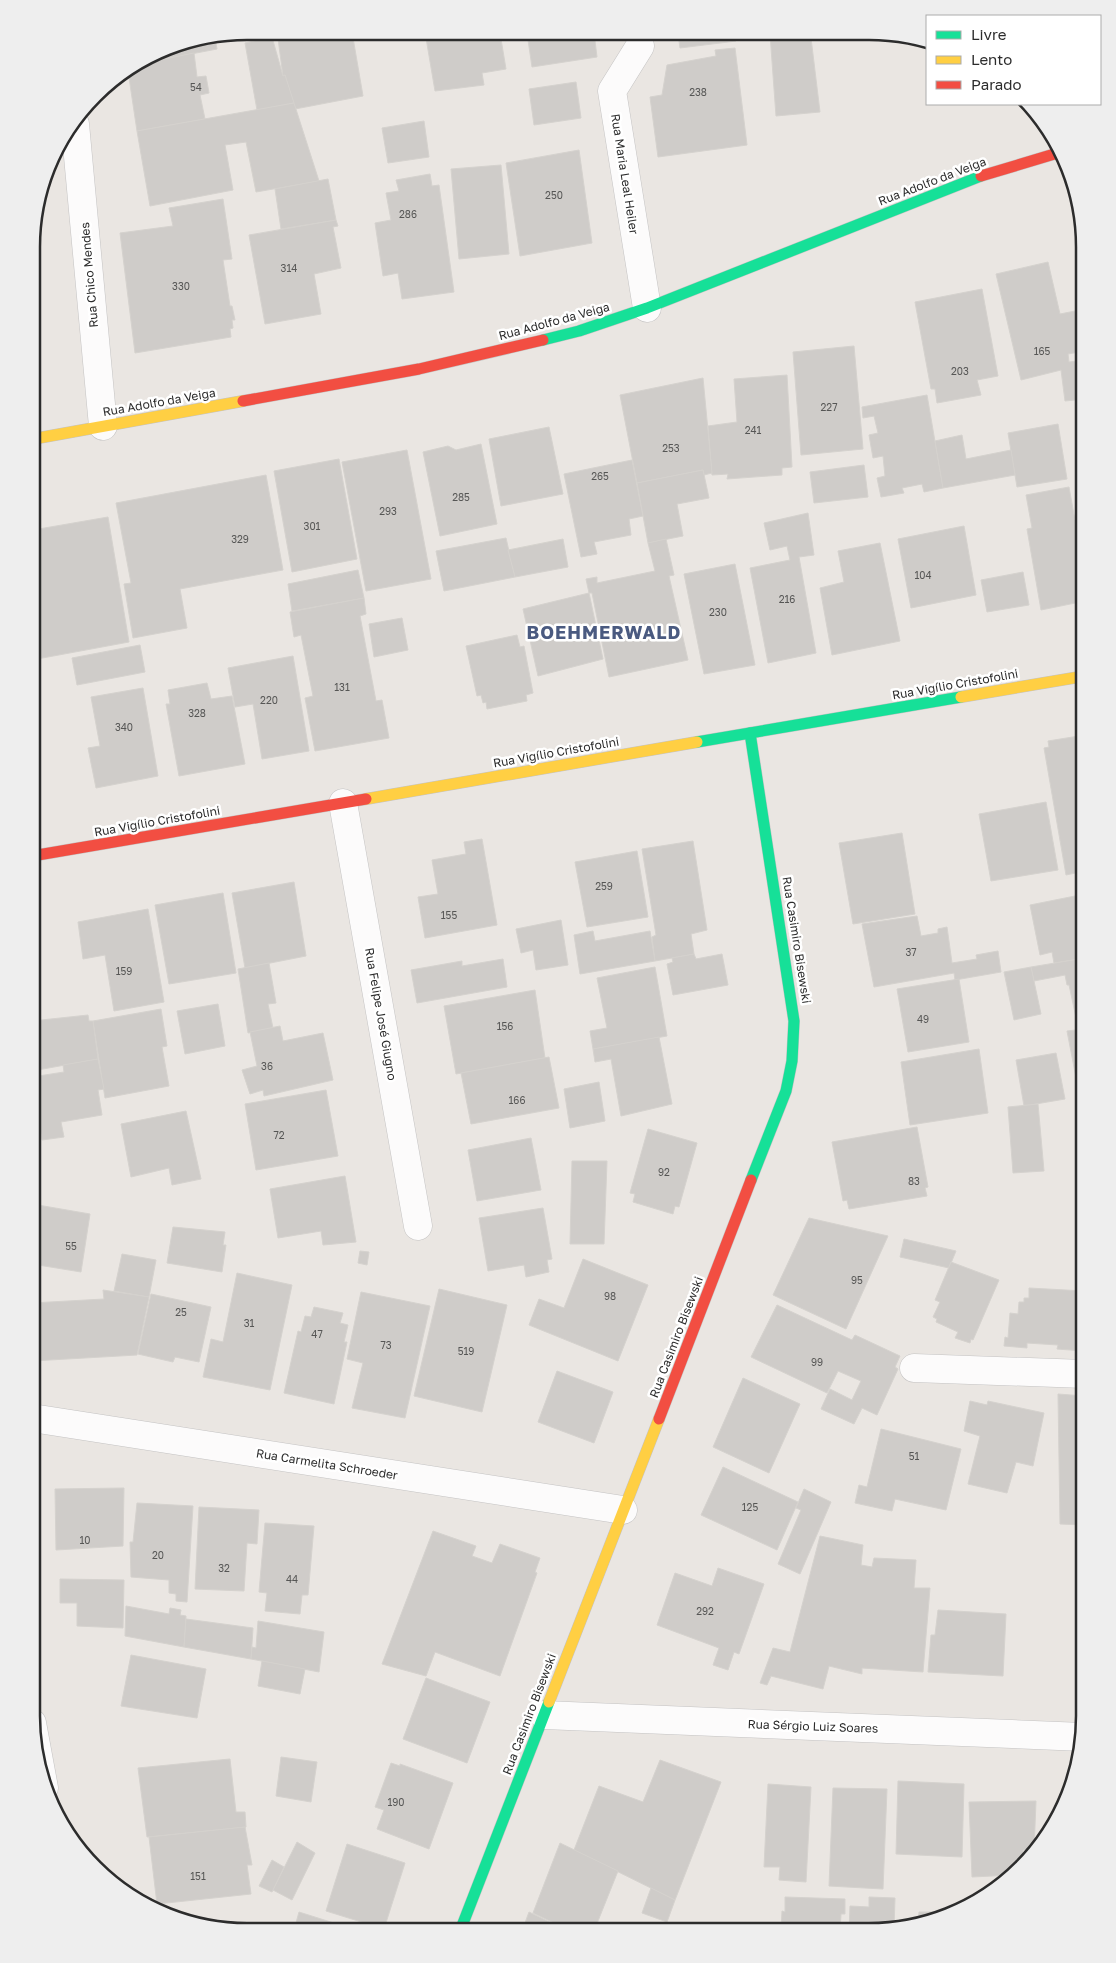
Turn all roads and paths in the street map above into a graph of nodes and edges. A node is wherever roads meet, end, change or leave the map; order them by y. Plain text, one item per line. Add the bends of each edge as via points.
1 (640, 46) dead end
2 (76, 131) edge
3 (1054, 154) edge
4 (647, 308) junction
5 (103, 426) junction
6 (40, 438) edge
7 (1076, 678) edge
8 (750, 733) junction
9 (343, 803) junction
10 (40, 855) edge
11 (418, 1226) dead end
12 (914, 1368) dead end
13 (1076, 1374) edge
14 (40, 1419) edge
15 (623, 1510) junction
16 (544, 1715) junction
17 (1075, 1737) edge
18 (463, 1923) edge

1 - 4 street, Rua Maria Leal Heiler via 612,91
2 - 5 street, Rua Chico Mendes
3 - 4 street, Rua Adolfo da Veiga via 990,173
4 - 5 street, Rua Adolfo da Veiga via 579,331 419,369
5 - 6 street, Rua Adolfo da Veiga
7 - 8 street, Rua Vigílio Cristofolini
8 - 9 street, Rua Vigílio Cristofolini
8 - 15 street, Rua Casimiro Bisewski via 794,1011 793,1065 786,1091
9 - 10 street, Rua Vigílio Cristofolini
9 - 11 street, Rua Felipe José Giugno
12 - 13 street
14 - 15 street, Rua Carmelita Schroeder
15 - 16 street, Rua Casimiro Bisewski
16 - 17 street, Rua Sérgio Luiz Soares
16 - 18 street, Rua Casimiro Bisewski

